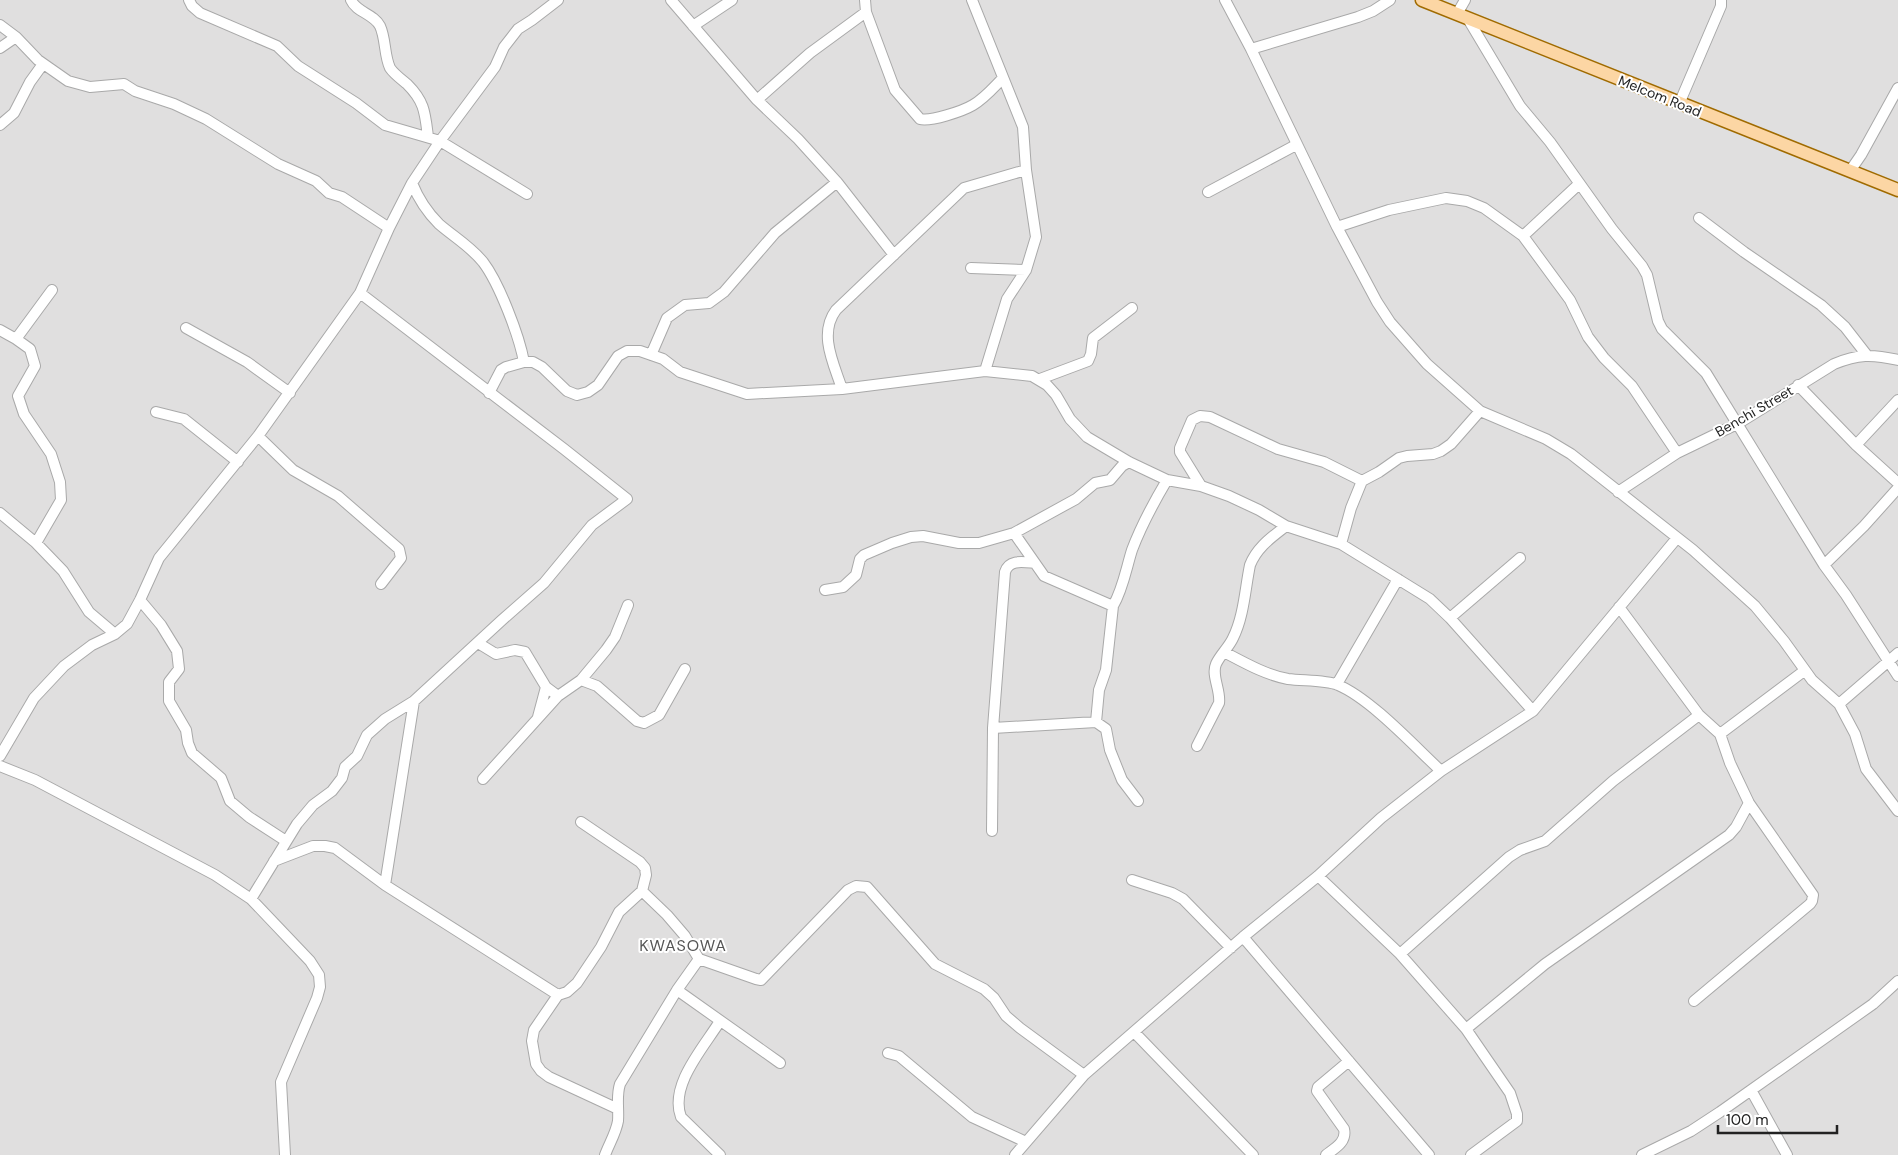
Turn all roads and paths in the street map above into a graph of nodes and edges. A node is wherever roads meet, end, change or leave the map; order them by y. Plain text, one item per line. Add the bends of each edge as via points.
1 (189, 0) edge
2 (351, 0) edge
3 (558, 0) edge
4 (671, 0) edge
5 (732, 0) edge
6 (865, 0) edge
7 (972, 0) edge
8 (1225, 0) edge
9 (1390, 0) edge
10 (1422, 0) edge
11 (1464, 0) edge
12 (1721, 0) edge
13 (866, 12) junction
14 (1462, 17) junction
15 (0, 25) edge
16 (693, 26) junction
17 (16, 36) junction
18 (0, 48) edge
19 (1251, 49) junction
20 (43, 64) junction
21 (1003, 78) junction
22 (1898, 88) edge
23 (757, 100) junction
24 (1680, 104) junction
25 (0, 125) edge
26 (428, 137) junction
27 (440, 141) junction
28 (1296, 145) junction
29 (1026, 170) junction
30 (1850, 171) junction
31 (837, 182) junction
32 (412, 183) junction
33 (1579, 184) junction
34 (1898, 190) edge
35 (1208, 192) dead end
36 (527, 194) dead end
37 (1699, 218) dead end
38 (1337, 226) junction
39 (389, 228) junction
40 (1523, 236) junction
41 (894, 255) junction
42 (971, 268) dead end
43 (1026, 270) junction
44 (52, 290) dead end
45 (360, 293) junction
46 (1132, 308) dead end
47 (186, 328) dead end
48 (0, 330) edge
49 (16, 339) junction
50 (1866, 354) junction
51 (651, 355) junction
52 (1898, 360) edge
53 (524, 362) junction
54 (985, 371) junction
55 (1040, 379) junction
56 (1798, 385) junction
57 (842, 389) junction
58 (489, 392) junction
59 (290, 393) junction
60 (1898, 400) edge
61 (1480, 411) junction
62 (156, 412) dead end
63 (1738, 423) junction
64 (258, 436) junction
65 (1856, 445) junction
66 (1677, 453) junction
67 (238, 462) junction
68 (1129, 462) junction
69 (1167, 480) junction
70 (1362, 481) junction
71 (1898, 483) edge
72 (1201, 486) junction
73 (1898, 488) edge
74 (1618, 492) junction
75 (0, 513) edge
76 (1286, 526) junction
77 (1014, 533) junction
78 (1677, 538) junction
79 (36, 543) junction
80 (1341, 544) junction
81 (1520, 558) dead end
82 (1035, 563) junction
83 (1824, 565) junction
84 (1398, 579) junction
85 (381, 584) dead end
86 (825, 590) dead end
87 (140, 600) junction
88 (628, 605) dead end
89 (1113, 606) junction
90 (1620, 607) junction
91 (1450, 618) junction
92 (115, 634) junction
93 (478, 643) junction
94 (1224, 652) junction
95 (1898, 653) edge
96 (1889, 660) junction
97 (685, 669) dead end
98 (1804, 671) junction
99 (1898, 676) edge
100 (581, 680) junction
101 (1337, 684) junction
102 (546, 686) junction
103 (558, 696) junction
104 (414, 701) junction
105 (1839, 704) junction
106 (1533, 710) junction
107 (1699, 715) junction
108 (538, 718) junction
109 (1096, 722) junction
110 (993, 728) junction
111 (1720, 734) junction
112 (1197, 746) dead end
113 (0, 756) edge
114 (0, 766) edge
115 (1441, 771) junction
116 (483, 779) dead end
117 (1138, 801) dead end
118 (1748, 803) junction
119 (1898, 812) edge
120 (581, 822) dead end
121 (992, 831) dead end
122 (286, 842) junction
123 (274, 861) junction
124 (1318, 876) junction
125 (1132, 880) dead end
126 (385, 885) junction
127 (642, 891) junction
128 (251, 899) junction
129 (1243, 938) junction
130 (1231, 948) junction
131 (1400, 954) junction
132 (699, 959) junction
133 (1898, 981) edge
134 (677, 990) junction
135 (558, 995) junction
136 (1694, 1001) dead end
137 (720, 1021) junction
138 (1466, 1029) junction
139 (1134, 1032) junction
140 (888, 1053) dead end
141 (1349, 1061) junction
142 (780, 1063) dead end
143 (1084, 1075) junction
144 (1751, 1090) junction
145 (618, 1109) junction
146 (1026, 1142) junction
147 (285, 1155) edge
148 (604, 1155) edge
149 (720, 1155) edge
150 (1015, 1155) edge
151 (1253, 1155) edge
152 (1326, 1155) edge
153 (1429, 1155) edge
154 (1471, 1155) edge
155 (1642, 1155) edge
156 (1787, 1155) edge

1 - 26 street via 200,13 277,46 298,66 385,124
2 - 26 street via 379,25 390,67 414,92 425,110
3 - 27 street via 518,29 504,47 495,67
4 - 16 street
5 - 16 street
6 - 13 street
7 - 21 street
8 - 19 street
9 - 19 street via 1358,17
10 - 14 main road, Melcom Road
11 - 14 street
12 - 24 street
13 - 21 street via 895,90 920,119 929,120 970,107
13 - 23 street via 810,53
14 - 24 main road, Melcom Road
14 - 33 street via 1520,106
15 - 17 street
16 - 23 street
17 - 18 street
17 - 20 street
19 - 28 street
20 - 25 street via 14,113
20 - 39 street via 68,81 90,87 124,84 206,119 278,164 316,181 329,193 342,197
21 - 29 street via 1023,127
22 - 30 street
23 - 31 street
24 - 30 main road, Melcom Road
26 - 27 street
27 - 32 street
27 - 36 street
28 - 35 street
28 - 38 street
29 - 41 street via 964,188
29 - 43 street via 1036,237
30 - 34 main road, Melcom Road
31 - 41 street
31 - 51 street via 775,233 724,292 710,303 685,306 667,318
32 - 39 street
32 - 53 street via 418,199 429,213 483,262 520,341
33 - 40 street
33 - 63 street via 1642,266 1662,329 1706,373
37 - 50 street via 1821,305 1845,327
38 - 40 street via 1389,210 1446,198 1475,204
38 - 61 street via 1390,322 1427,364
39 - 45 street
40 - 66 street via 1570,300 1588,337 1632,386
41 - 57 street via 831,317 828,326 830,350
42 - 43 street
43 - 54 street via 1007,299
44 - 49 street
45 - 58 street
45 - 59 street
46 - 55 street via 1093,338 1088,361
47 - 59 street via 247,362
48 - 49 street
49 - 79 street via 30,348 35,366 18,396 24,414 51,454 60,482 61,500
50 - 52 street, Benchi Street
50 - 56 street, Benchi Street via 1834,364
51 - 53 street via 626,350 598,385 577,395 566,391 542,367
51 - 57 street via 680,372 747,394
53 - 58 street via 501,370
54 - 55 street
54 - 57 street
55 - 68 street via 1087,437
56 - 63 street, Benchi Street
56 - 65 street
58 - 93 street via 626,499 592,525 544,583
59 - 64 street
60 - 65 street
61 - 70 street via 1441,451 1399,458
61 - 74 street via 1564,450
62 - 67 street via 184,419
63 - 66 street, Benchi Street
63 - 83 street
64 - 67 street
64 - 85 street via 293,470 338,496 399,550 400,558
65 - 71 street
66 - 74 street, Benchi Street
67 - 87 street via 159,558
68 - 69 street
68 - 77 street via 1110,480 1095,483 1076,499
69 - 72 street
69 - 89 street via 1133,550
70 - 72 street via 1344,470 1278,449 1210,417 1200,416 1192,420 1180,448
70 - 80 street
72 - 76 street via 1259,510
73 - 83 street
74 - 78 street
75 - 79 street
76 - 80 street
76 - 94 street via 1253,556 1239,622
77 - 82 street
77 - 86 street via 979,543 923,536 905,539 864,555 856,575 848,584
78 - 90 street
78 - 98 street via 1755,606
79 - 92 street via 63,571 89,612
80 - 84 street
81 - 91 street
82 - 89 street via 1044,576
82 - 110 street via 1015,562 1006,567
83 - 96 street
84 - 91 street via 1430,599
84 - 101 street
87 - 92 street via 127,624
87 - 122 street via 177,651 179,669 168,682 169,701 186,730 192,753 221,778 230,801
88 - 100 street via 615,637
89 - 109 street
90 - 106 street
90 - 107 street
91 - 106 street
92 - 113 street via 92,645 64,666 34,698
93 - 102 street via 496,654 515,650 525,652
93 - 104 street
94 - 101 street via 1261,671 1287,679
94 - 112 street via 1215,665 1219,703
95 - 96 street
96 - 99 street
96 - 105 street
97 - 100 street via 659,715 644,723 637,721 597,686
98 - 105 street
98 - 111 street
100 - 103 street
101 - 115 street via 1388,721
102 - 103 street
102 - 108 street
103 - 108 street
104 - 122 street via 367,735 358,756 344,767 342,778 332,791 313,805
104 - 126 street
105 - 119 street via 1856,734 1866,769
106 - 115 street
107 - 111 street
107 - 131 street via 1613,781 1545,841 1509,857
108 - 116 street
109 - 110 street
109 - 117 street via 1106,729 1122,780
110 - 121 street
111 - 118 street
114 - 128 street via 35,780 206,871
115 - 124 street via 1381,818
118 - 136 street via 1811,892 1812,901
118 - 138 street via 1729,835 1545,964
120 - 127 street via 645,868
122 - 123 street
123 - 126 street via 314,846 335,848
123 - 128 street
124 - 129 street
124 - 131 street
125 - 130 street via 1183,899
126 - 135 street
127 - 132 street via 685,936
127 - 135 street via 619,912 577,983
128 - 147 street via 310,961 319,975 318,998 281,1082
129 - 130 street
129 - 141 street
130 - 139 street
131 - 138 street
132 - 134 street
132 - 143 street via 761,980 848,890 856,886 867,887 935,964 984,989 1006,1016
133 - 144 street via 1873,1004
134 - 137 street
134 - 145 street via 620,1084
135 - 145 street via 534,1030 532,1047 536,1064 549,1077
137 - 142 street
137 - 149 street via 682,1079 679,1095 681,1117
138 - 154 street via 1510,1092 1518,1118
139 - 143 street
139 - 151 street
140 - 146 street via 899,1056 972,1117
141 - 152 street via 1317,1090 1346,1135 1343,1142
141 - 153 street
143 - 146 street
144 - 155 street via 1691,1131
144 - 156 street
145 - 148 street via 616,1129
146 - 150 street

